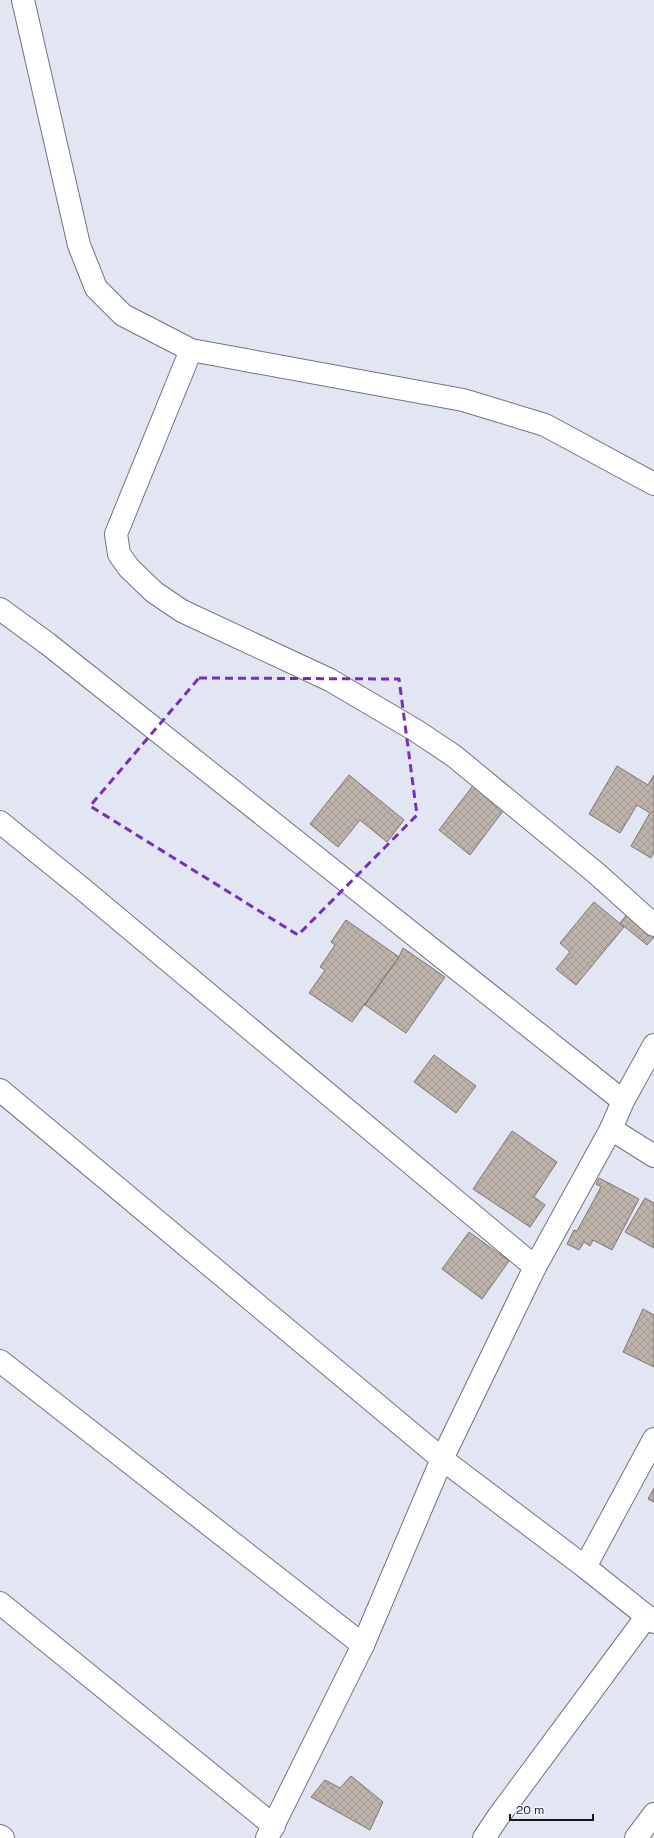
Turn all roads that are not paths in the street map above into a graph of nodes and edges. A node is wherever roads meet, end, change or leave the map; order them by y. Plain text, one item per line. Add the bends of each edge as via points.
1 (23, 0) edge
2 (191, 350) junction
3 (654, 484) edge
4 (0, 609) edge
5 (0, 822) edge
6 (654, 925) edge
7 (654, 1045) edge
8 (0, 1090) edge
9 (623, 1101) junction
10 (611, 1129) junction
11 (654, 1156) edge
12 (535, 1267) junction
13 (0, 1361) edge
14 (654, 1439) edge
15 (442, 1458) junction
16 (585, 1567) junction
17 (0, 1603) edge
18 (650, 1619) edge
19 (363, 1645) junction
20 (654, 1814) edge
21 (270, 1832) edge
22 (0, 1836) edge
23 (2, 1838) edge
24 (484, 1838) edge
25 (636, 1838) edge

1 - 2 street via 79,245 96,288 123,315
2 - 3 street via 463,400 545,425
2 - 6 street via 116,534 119,554 129,568 154,592 182,611 330,680 454,756 596,873
4 - 9 street via 48,644
5 - 12 street
7 - 9 street
8 - 15 street
9 - 10 street
10 - 11 street
10 - 12 street
12 - 15 street
13 - 19 street
14 - 16 street
15 - 16 street
15 - 19 street
16 - 18 street
17 - 21 street
18 - 24 street
19 - 21 street
20 - 25 street
22 - 23 street

